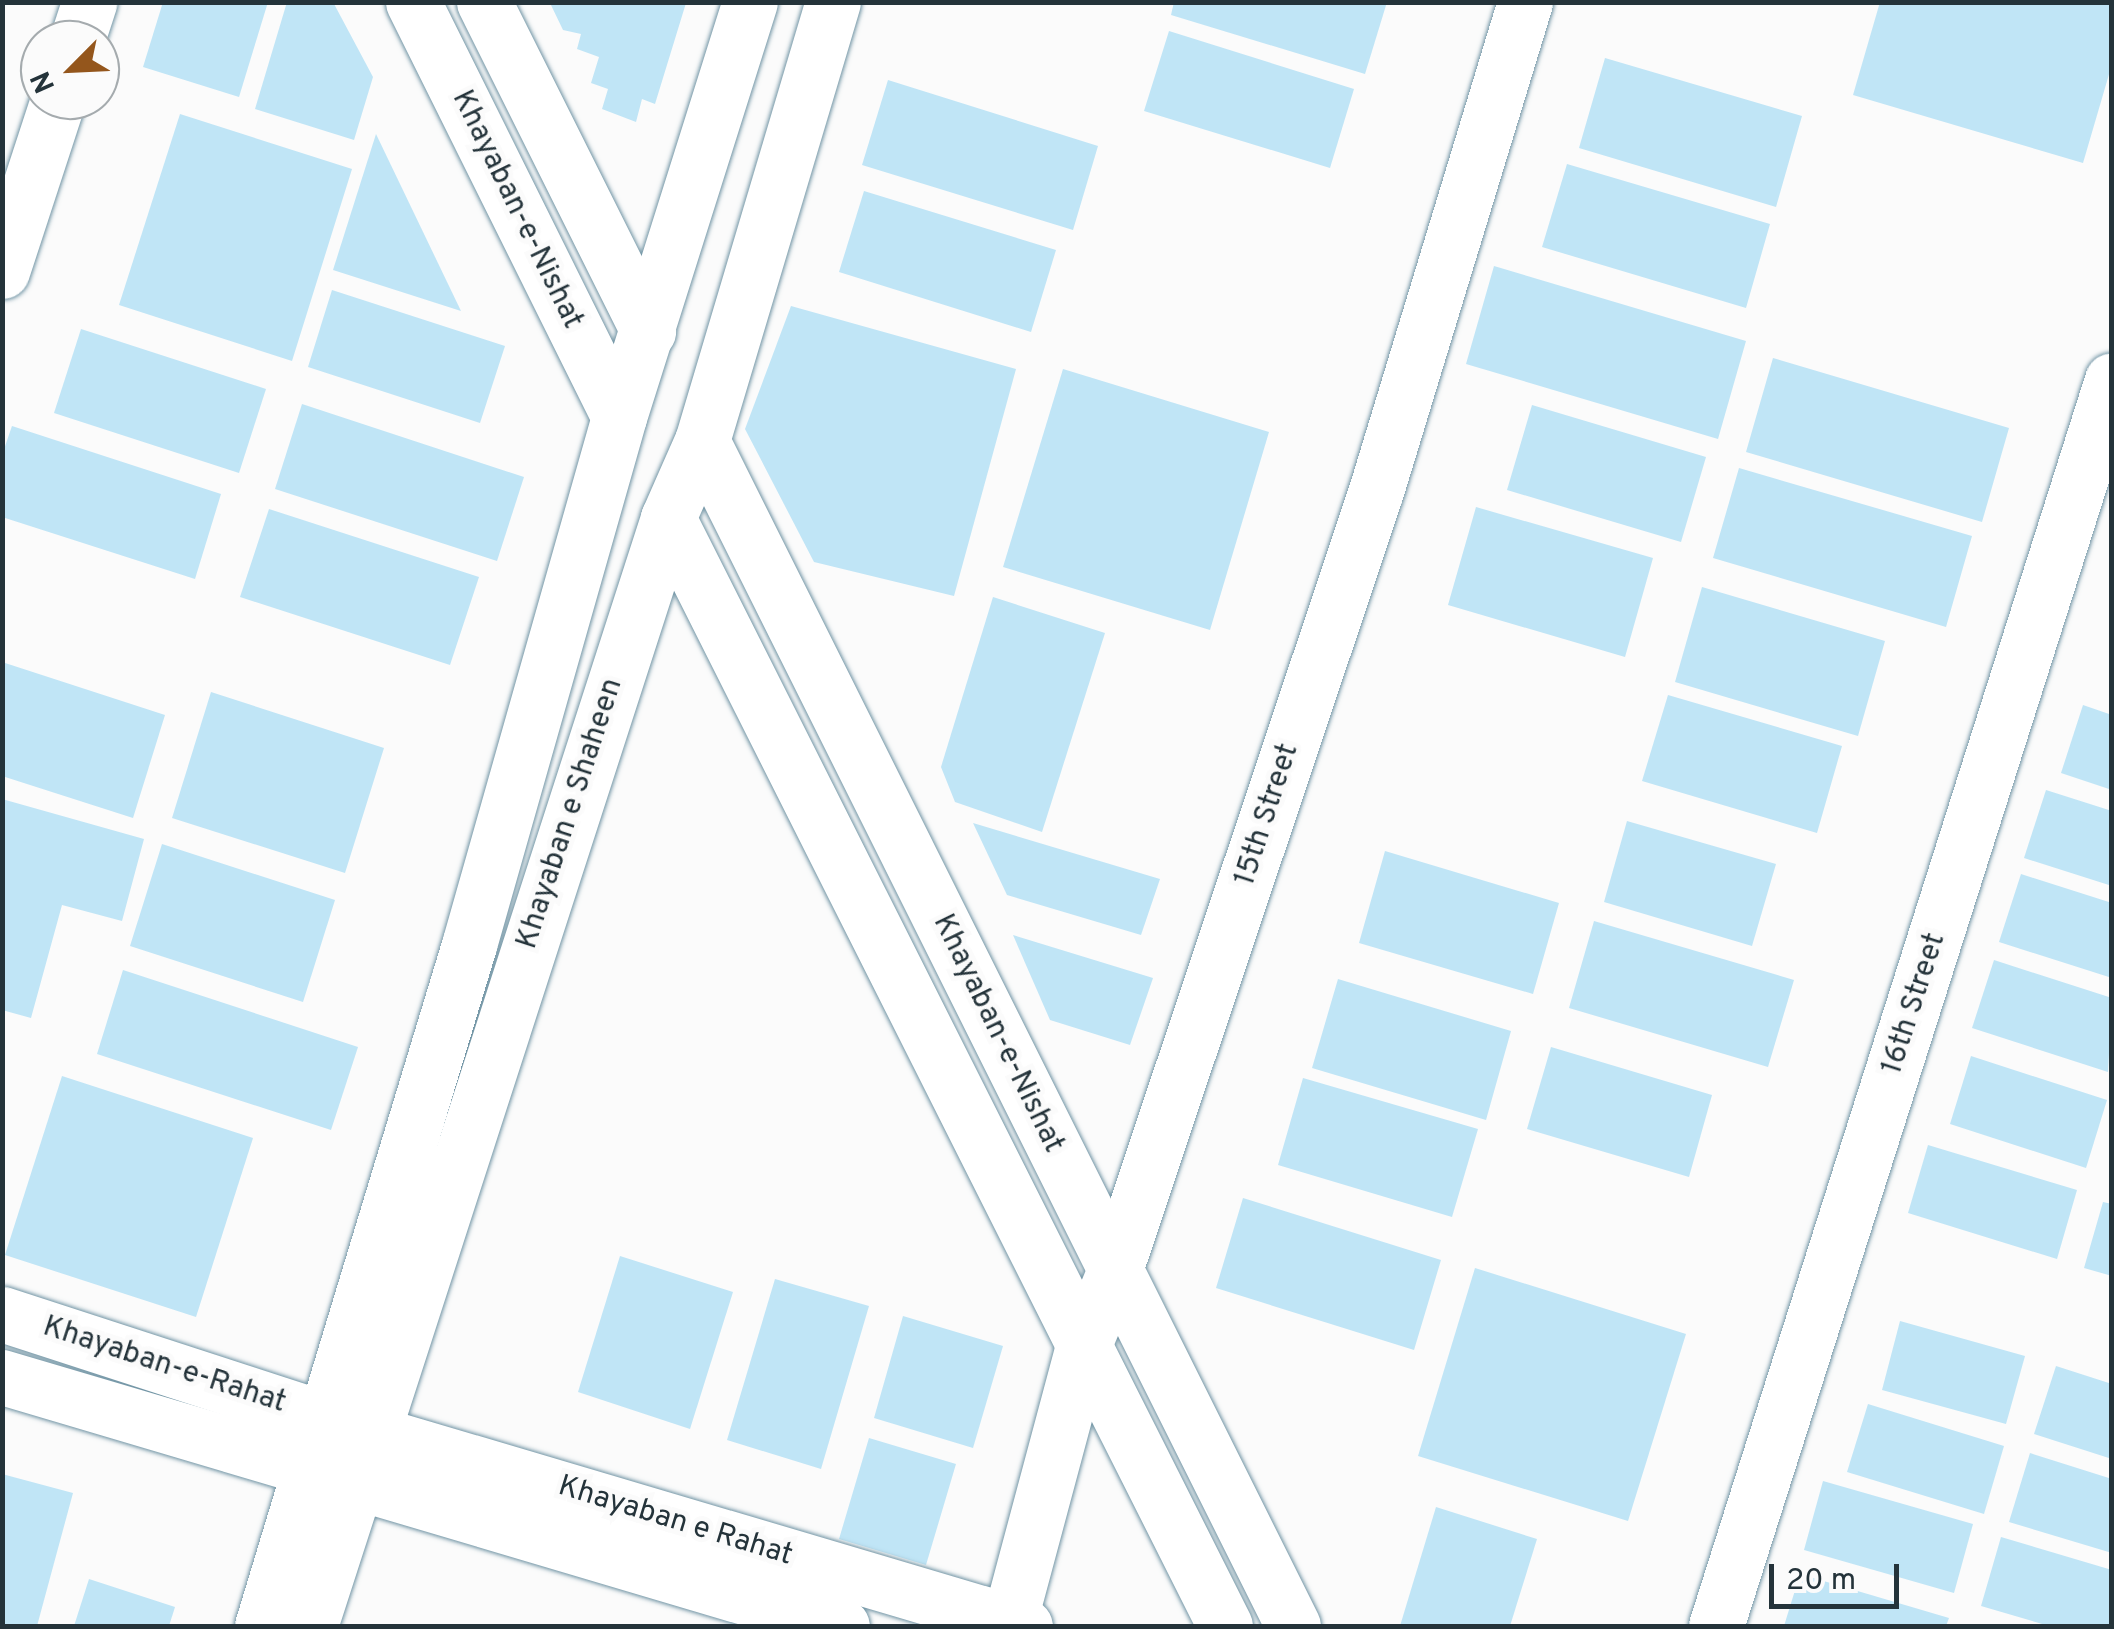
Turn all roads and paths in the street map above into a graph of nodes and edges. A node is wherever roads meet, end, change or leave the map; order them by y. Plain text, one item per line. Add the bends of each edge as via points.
1 (413, 2) edge
2 (484, 2) edge
3 (750, 2) edge
4 (833, 2) edge
5 (1525, 2) edge
6 (51, 120) edge
7 (2, 270) edge
8 (648, 331) junction
9 (2112, 380) edge
10 (619, 417) junction
11 (702, 441) junction
12 (668, 518) junction
13 (1116, 1270) junction
14 (2, 1314) edge
15 (1082, 1348) junction
16 (2, 1377) edge
17 (340, 1450) junction
18 (1014, 1625) edge
19 (262, 1626) edge
20 (310, 1626) edge
21 (842, 1626) edge
22 (1225, 1626) edge
23 (1293, 1626) edge
24 (1716, 1626) edge

1 - 10 street, Khayaban-e-Nishat
2 - 8 street, Khayaban-e-Nishat
3 - 8 street, Khayaban e Shaheen
4 - 11 street, Khayaban e Shaheen
5 - 13 street, 15th Street via 1376,491
6 - 7 street
8 - 10 street, Khayaban e Shaheen
9 - 24 street, 16th Street
10 - 17 street, Khayaban e Shaheen
11 - 12 street, Khayaban e Shaheen
11 - 13 street, Khayaban-e-Nishat
12 - 15 street
12 - 17 street, Khayaban e Shaheen
13 - 15 street, 15th Street
13 - 23 street, Khayaban-e-Nishat
14 - 17 street, Khayaban-e-Rahat
15 - 18 street, 15th Street
15 - 22 street
16 - 17 street, Khayaban-e-Rahat
17 - 18 street, Khayaban e Rahat
17 - 19 street, Khayaban e Shaheen
17 - 20 street, Khayaban e Shaheen
17 - 21 street, Khayaban e Rahat

